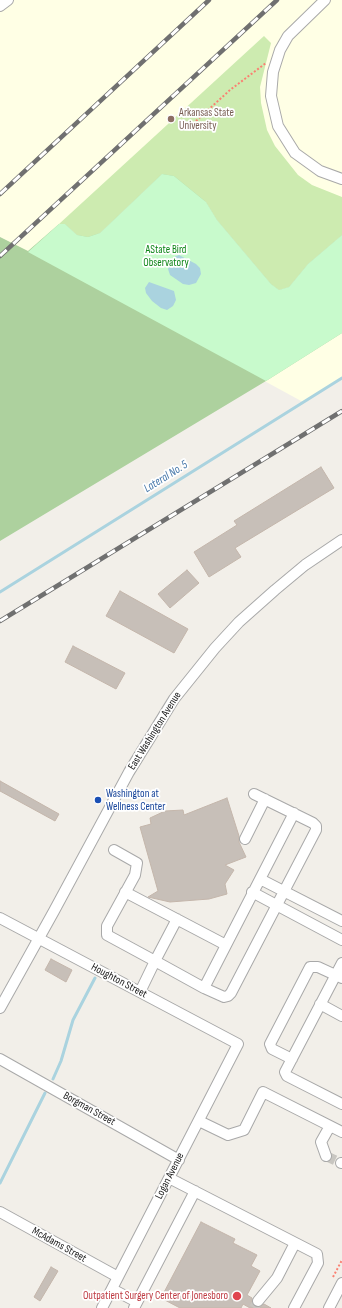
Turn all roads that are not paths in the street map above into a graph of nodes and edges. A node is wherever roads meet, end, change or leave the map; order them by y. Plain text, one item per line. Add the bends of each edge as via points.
1 (8, 0) edge
2 (325, 0) edge
3 (0, 6) edge
4 (342, 179) edge
5 (342, 540) edge
6 (254, 794) dead end
7 (265, 800) junction
8 (294, 813) junction
9 (245, 839) dead end
10 (114, 850) dead end
11 (260, 879) junction
12 (125, 892) junction
13 (252, 892) junction
14 (284, 892) junction
15 (277, 905) junction
16 (332, 916) junction
17 (0, 918) edge
18 (177, 919) junction
19 (342, 921) edge
20 (324, 931) junction
21 (39, 938) junction
22 (342, 940) edge
23 (226, 945) junction
24 (155, 962) junction
25 (342, 963) edge
26 (339, 976) edge
27 (204, 988) junction
28 (140, 992) junction
29 (320, 1004) junction
30 (0, 1008) edge
31 (342, 1016) edge
32 (238, 1044) joint
33 (0, 1059) edge
34 (292, 1059) junction
35 (342, 1104) edge
36 (199, 1120) junction
37 (330, 1126) junction
38 (342, 1132) edge
39 (326, 1156) dead end
40 (179, 1160) junction
41 (169, 1178) junction
42 (195, 1191) junction
43 (0, 1212) edge
44 (295, 1242) junction
45 (118, 1277) junction
46 (342, 1283) edge
47 (112, 1289) junction
48 (258, 1301) tunnel mouth
49 (136, 1305) edge
50 (102, 1308) edge
51 (294, 1308) edge
52 (329, 1308) edge

1 - 3 street
2 - 4 street via 288,36 275,62 271,96 273,111 282,133 295,152 320,171
5 - 21 street, East Washington Avenue via 306,565 254,608 215,648 174,699 129,772
6 - 7 street
7 - 8 street
7 - 9 street
8 - 11 street
8 - 14 street via 313,823 316,830
10 - 12 street via 137,863 135,875
11 - 13 street
11 - 14 street
12 - 18 street
12 - 24 street via 107,926 107,935
13 - 15 street
13 - 23 street
14 - 15 street
14 - 16 street
15 - 20 street
15 - 27 street via 228,996 221,996
16 - 19 street
16 - 20 street
17 - 21 street, Houghton Street
18 - 23 street
18 - 24 street
20 - 22 street
21 - 28 street, Houghton Street
21 - 30 street, East Washington Avenue
23 - 27 street
24 - 27 street
24 - 28 street
25 - 26 street
26 - 29 street
26 - 34 street via 313,965 306,974 270,1044 272,1049
28 - 32 street, Houghton Street
29 - 31 street
29 - 34 street
32 - 36 street, Logan Avenue
33 - 40 street, Borgman Street
34 - 35 street via 285,1074
36 - 37 street via 228,1135 244,1130 263,1092
36 - 40 street, Logan Avenue
37 - 38 street
37 - 39 street via 321,1142
40 - 41 street, Logan Avenue
41 - 42 street
41 - 45 street, Logan Avenue
42 - 44 street
42 - 49 street
43 - 45 street, McAdams Street
44 - 48 street via 277,1278
44 - 51 street via 317,1254 318,1260
45 - 47 street, Logan Avenue
46 - 52 street
47 - 49 street
47 - 50 street, Logan Avenue

